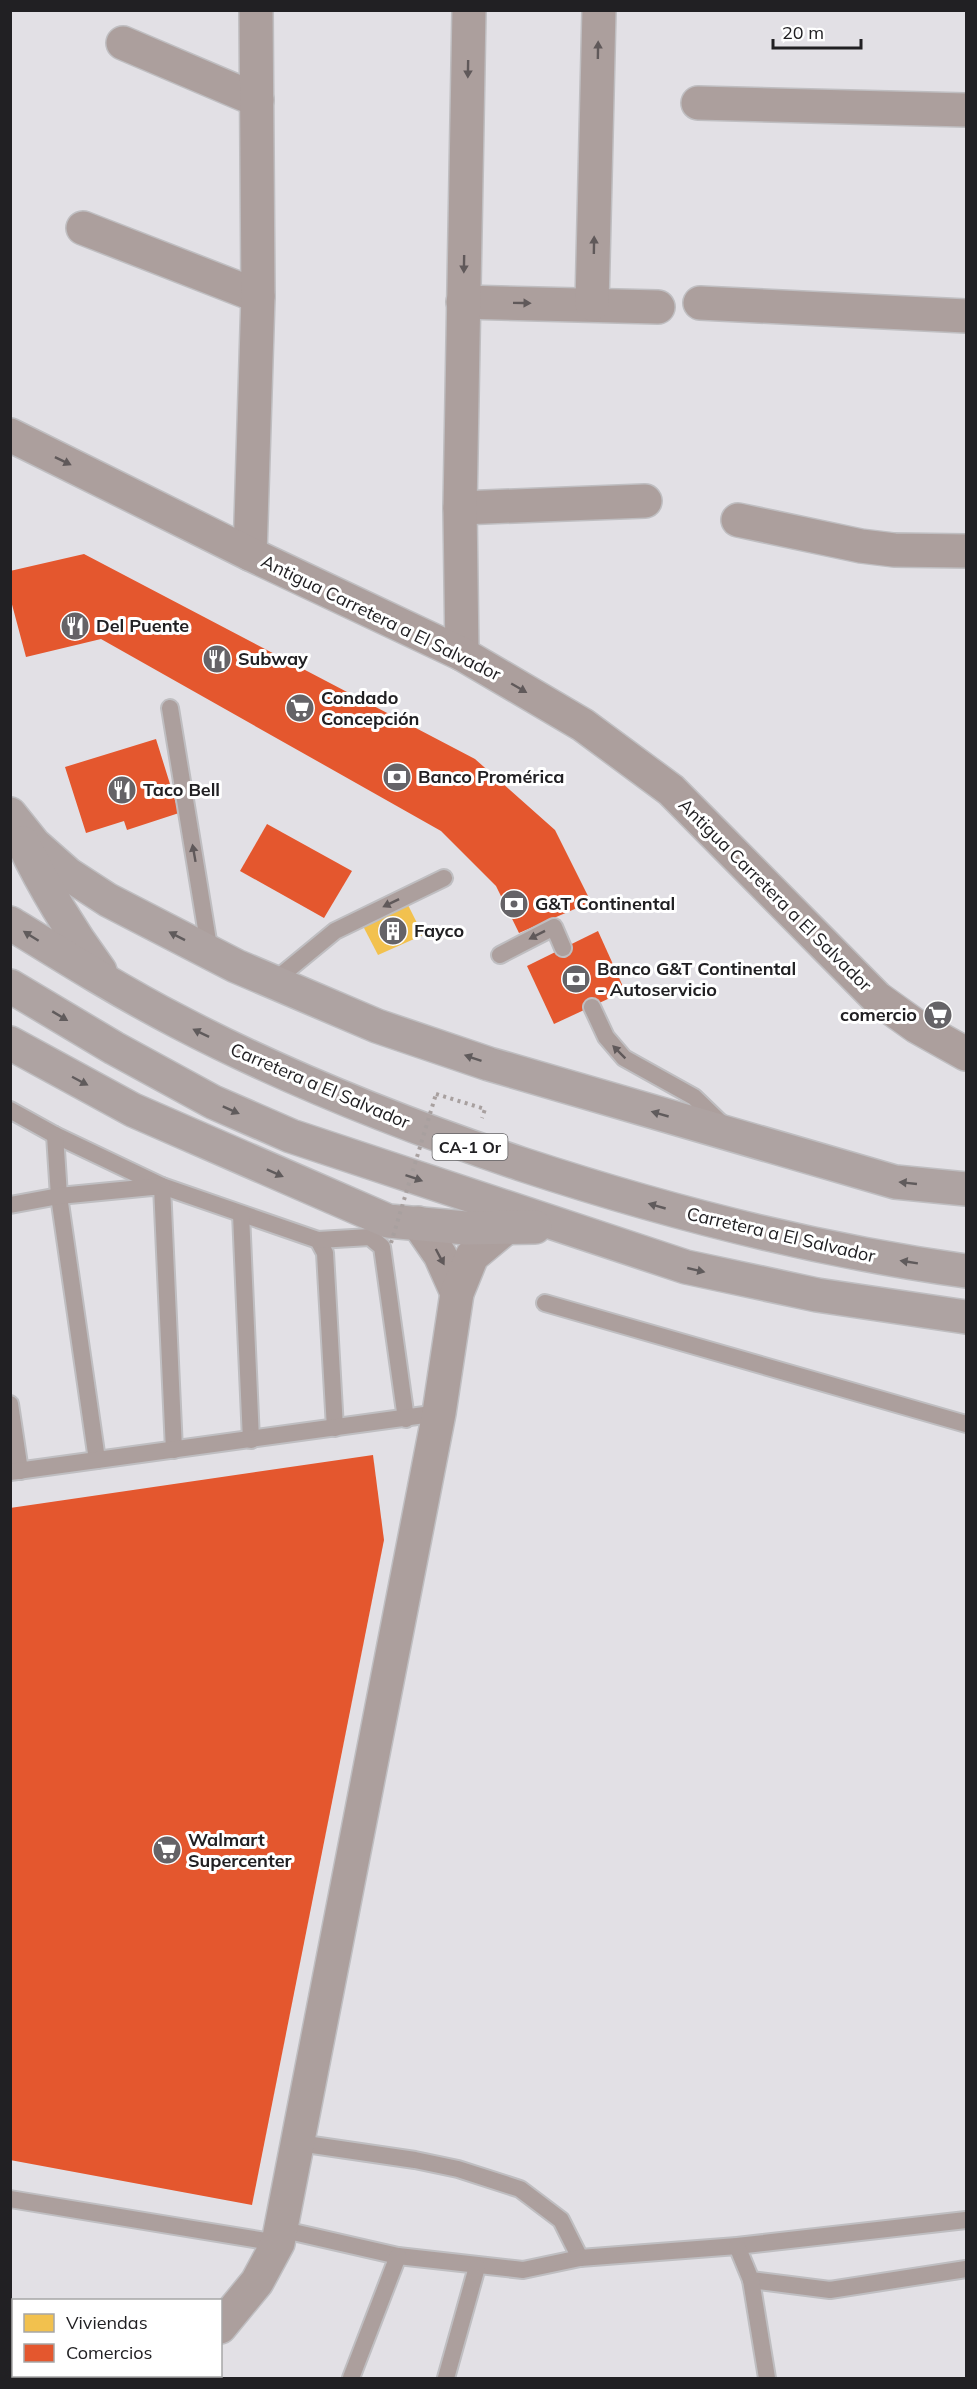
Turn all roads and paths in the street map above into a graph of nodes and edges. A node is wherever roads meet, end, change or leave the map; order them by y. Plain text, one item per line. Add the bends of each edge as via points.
1 (256, 10) edge
2 (469, 10) edge
3 (599, 10) edge
4 (123, 43) dead end
5 (257, 100) junction
6 (698, 103) dead end
7 (966, 110) edge
8 (83, 228) dead end
9 (258, 296) junction
10 (463, 302) junction
11 (700, 303) dead end
12 (592, 304) junction
13 (658, 307) dead end
14 (966, 316) edge
15 (10, 435) edge
16 (645, 501) dead end
17 (460, 508) junction
18 (738, 520) dead end
19 (966, 551) edge
20 (250, 554) junction
21 (462, 654) junction
22 (170, 708) dead end
23 (10, 816) edge
24 (444, 878) dead end
25 (10, 923) edge
26 (563, 948) dead end
27 (210, 952) junction
28 (500, 955) dead end
29 (108, 982) junction
30 (273, 982) junction
31 (10, 986) edge
32 (592, 1007) dead end
33 (10, 1042) edge
34 (966, 1054) edge
35 (484, 1109) dead end
36 (10, 1110) edge
37 (55, 1135) junction
38 (734, 1135) junction
39 (162, 1186) junction
40 (966, 1189) edge
41 (59, 1196) junction
42 (10, 1205) edge
43 (241, 1214) junction
44 (418, 1223) junction
45 (508, 1226) junction
46 (561, 1227) junction
47 (318, 1240) junction
48 (391, 1243) dead end
49 (966, 1271) edge
50 (457, 1293) junction
51 (545, 1303) dead end
52 (966, 1317) edge
53 (10, 1404) edge
54 (439, 1413) junction
55 (406, 1419) junction
56 (966, 1424) edge
57 (335, 1428) junction
58 (251, 1440) junction
59 (174, 1450) junction
60 (97, 1460) junction
61 (15, 1472) edge
62 (299, 2143) junction
63 (10, 2199) edge
64 (966, 2220) edge
65 (279, 2236) junction
66 (737, 2246) junction
67 (398, 2256) junction
68 (580, 2258) junction
69 (477, 2267) junction
70 (966, 2269) edge
71 (751, 2280) junction
72 (222, 2325) edge
73 (351, 2379) edge
74 (446, 2379) edge
75 (767, 2379) edge

1 - 5 street
2 -> 10 street
12 -> 3 street
4 - 5 street
5 - 9 street
6 - 7 street
8 - 9 street
9 - 20 street
10 -> 12 street
10 - 17 street
11 - 14 street
12 - 13 street
15 -> 20 street, Antigua Carretera a El Salvador
16 - 17 street
17 - 21 street
18 - 19 street via 861,546
20 - 21 street, Antigua Carretera a El Salvador
21 -> 34 street, Antigua Carretera a El Salvador via 583,725 646,770 671,790 877,998
27 -> 22 lane
27 -> 23 highway via 108,900 68,874
23 - 29 highway via 70,930
24 -> 30 lane via 334,931
29 -> 25 highway, Carretera a El Salvador / CA-1 Or
26 -> 28 lane via 554,927
27 - 30 highway
49 -> 29 highway, Carretera a El Salvador / CA-1 Or via 849,1253 763,1234 614,1194 529,1166 413,1126 320,1088 179,1022
38 -> 30 highway via 489,1064 377,1026
31 -> 46 highway, CA-1 Or via 213,1102 291,1136
38 -> 32 lane via 694,1097 624,1058 606,1037
33 -> 44 highway via 133,1110 303,1186 388,1221
35 - 48 path, bridge via 436,1094
36 - 37 lane
37 - 39 lane
37 - 41 lane
40 -> 38 highway via 895,1182
39 - 41 lane
39 - 43 lane
39 - 59 lane
41 - 42 lane
41 - 60 lane
43 - 47 lane
43 - 58 lane
44 - 45 highway via 466,1228
44 -> 50 street via 440,1255
45 - 46 highway
45 - 50 street via 472,1256
46 -> 52 highway, CA-1 Or via 686,1267 756,1284
47 - 55 lane via 370,1238 382,1247
47 - 57 lane via 325,1253
50 - 54 street
51 - 56 lane
53 - 61 lane
54 - 55 lane
54 - 62 street
55 - 57 lane
57 - 58 lane
58 - 59 lane
59 - 60 lane
60 - 61 lane
62 - 65 street
62 - 68 lane via 415,2160 520,2189 561,2220
63 - 65 lane
64 - 66 lane
65 - 67 lane
65 - 72 street via 257,2282
66 - 68 lane
66 - 71 lane
67 - 69 lane
67 - 73 lane
68 - 69 lane via 524,2270
69 - 74 lane
70 - 71 lane via 830,2290
71 - 75 lane

